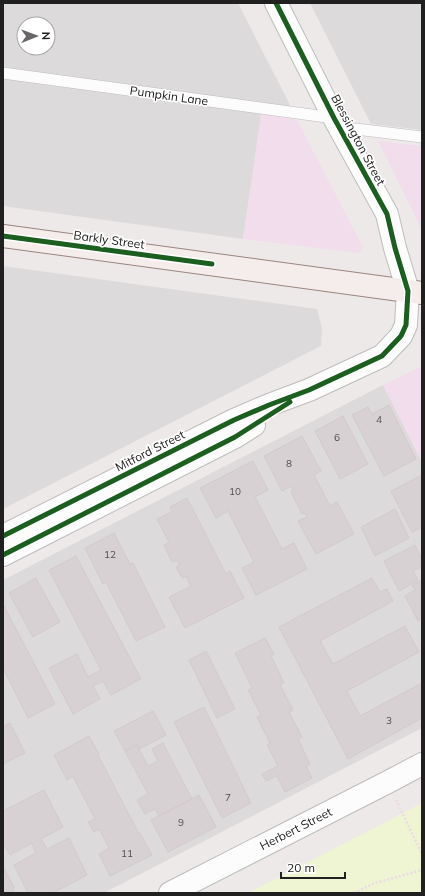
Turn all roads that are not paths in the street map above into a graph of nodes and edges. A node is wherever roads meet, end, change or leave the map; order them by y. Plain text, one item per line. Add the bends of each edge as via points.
1 (276, 3) edge
2 (3, 73) edge
3 (337, 122) junction
4 (422, 137) edge
5 (3, 236) edge
6 (415, 292) edge
7 (222, 434) junction
8 (3, 536) edge
9 (3, 555) edge
10 (422, 764) edge
11 (170, 893) edge

1 - 3 street, Blessington Street
2 - 3 lane, Pumpkin Lane
3 - 4 lane, Pumpkin Lane
3 - 6 street, Blessington Street via 387,214 395,248
5 - 6 main road, Barkly Street
6 - 7 street, Mitford Street via 401,336 382,356 309,390 269,405
7 - 8 street, Mitford Street
7 - 9 street, Mitford Street
10 - 11 street, Herbert Street

